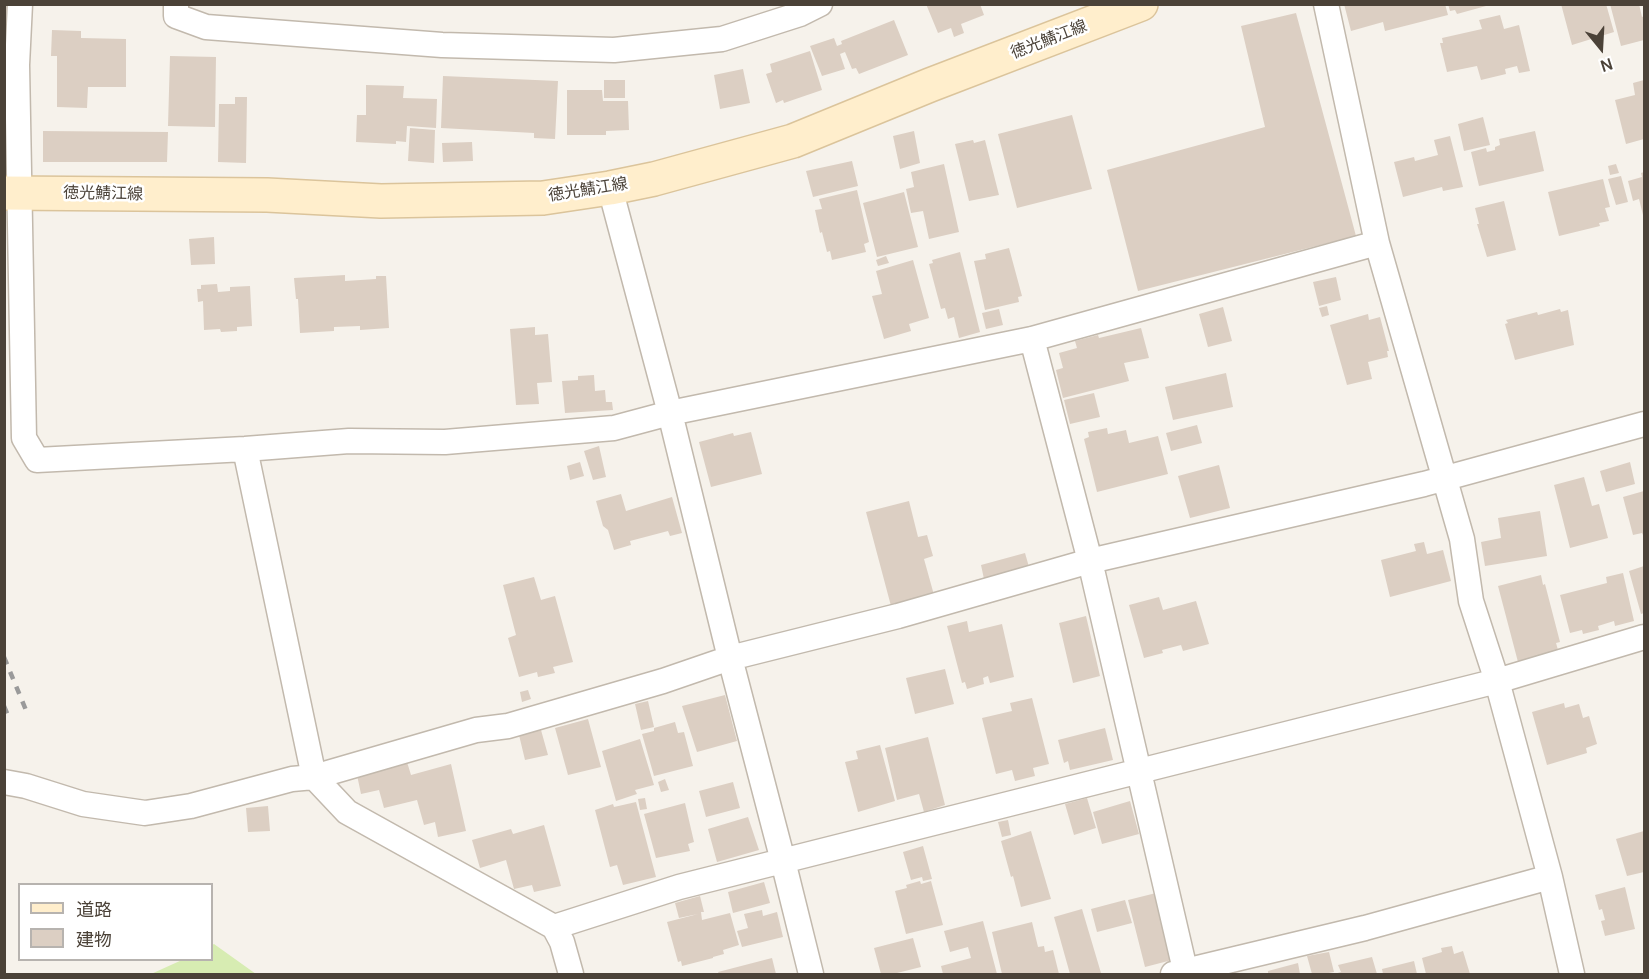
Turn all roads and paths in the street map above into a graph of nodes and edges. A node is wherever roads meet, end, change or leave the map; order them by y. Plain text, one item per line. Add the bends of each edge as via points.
1 (20, 4) edge
2 (176, 4) edge
3 (820, 4) edge
4 (1141, 4) edge
5 (1326, 4) edge
6 (610, 188) junction
7 (12, 193) edge
8 (1377, 243) junction
9 (1032, 339) junction
10 (670, 413) junction
11 (1644, 424) edge
12 (245, 449) junction
13 (1445, 477) junction
14 (1090, 561) junction
15 (1644, 639) edge
16 (730, 658) junction
17 (1497, 681) junction
18 (1140, 772) junction
19 (314, 777) junction
20 (4, 782) edge
21 (783, 861) junction
22 (1550, 877) junction
23 (554, 927) junction
24 (1181, 974) edge
25 (571, 975) edge
26 (811, 975) edge
27 (1572, 975) edge

1 - 7 street
2 - 3 street via 176,16 206,27 442,45 614,50 722,39
4 - 6 main road, 徳光鯖江線 via 793,141
5 - 8 street
6 - 7 main road, 徳光鯖江線 via 543,198 381,201 267,195
6 - 10 street
7 - 12 street via 24,438 37,460
8 - 9 street
8 - 13 street
9 - 10 street
9 - 14 street
10 - 12 street via 603,429 445,442 350,441
10 - 16 street
11 - 13 street
12 - 19 street
13 - 14 street
13 - 17 street via 1462,539 1471,601
14 - 16 street via 898,616
14 - 18 street
15 - 17 street
16 - 19 street via 508,726 476,730
16 - 21 street
17 - 18 street
17 - 22 street
18 - 21 street
18 - 24 street
19 - 20 street via 145,813 83,804
19 - 23 street via 347,812
21 - 23 street via 679,887
21 - 26 street
22 - 24 street
22 - 27 street
23 - 25 street

